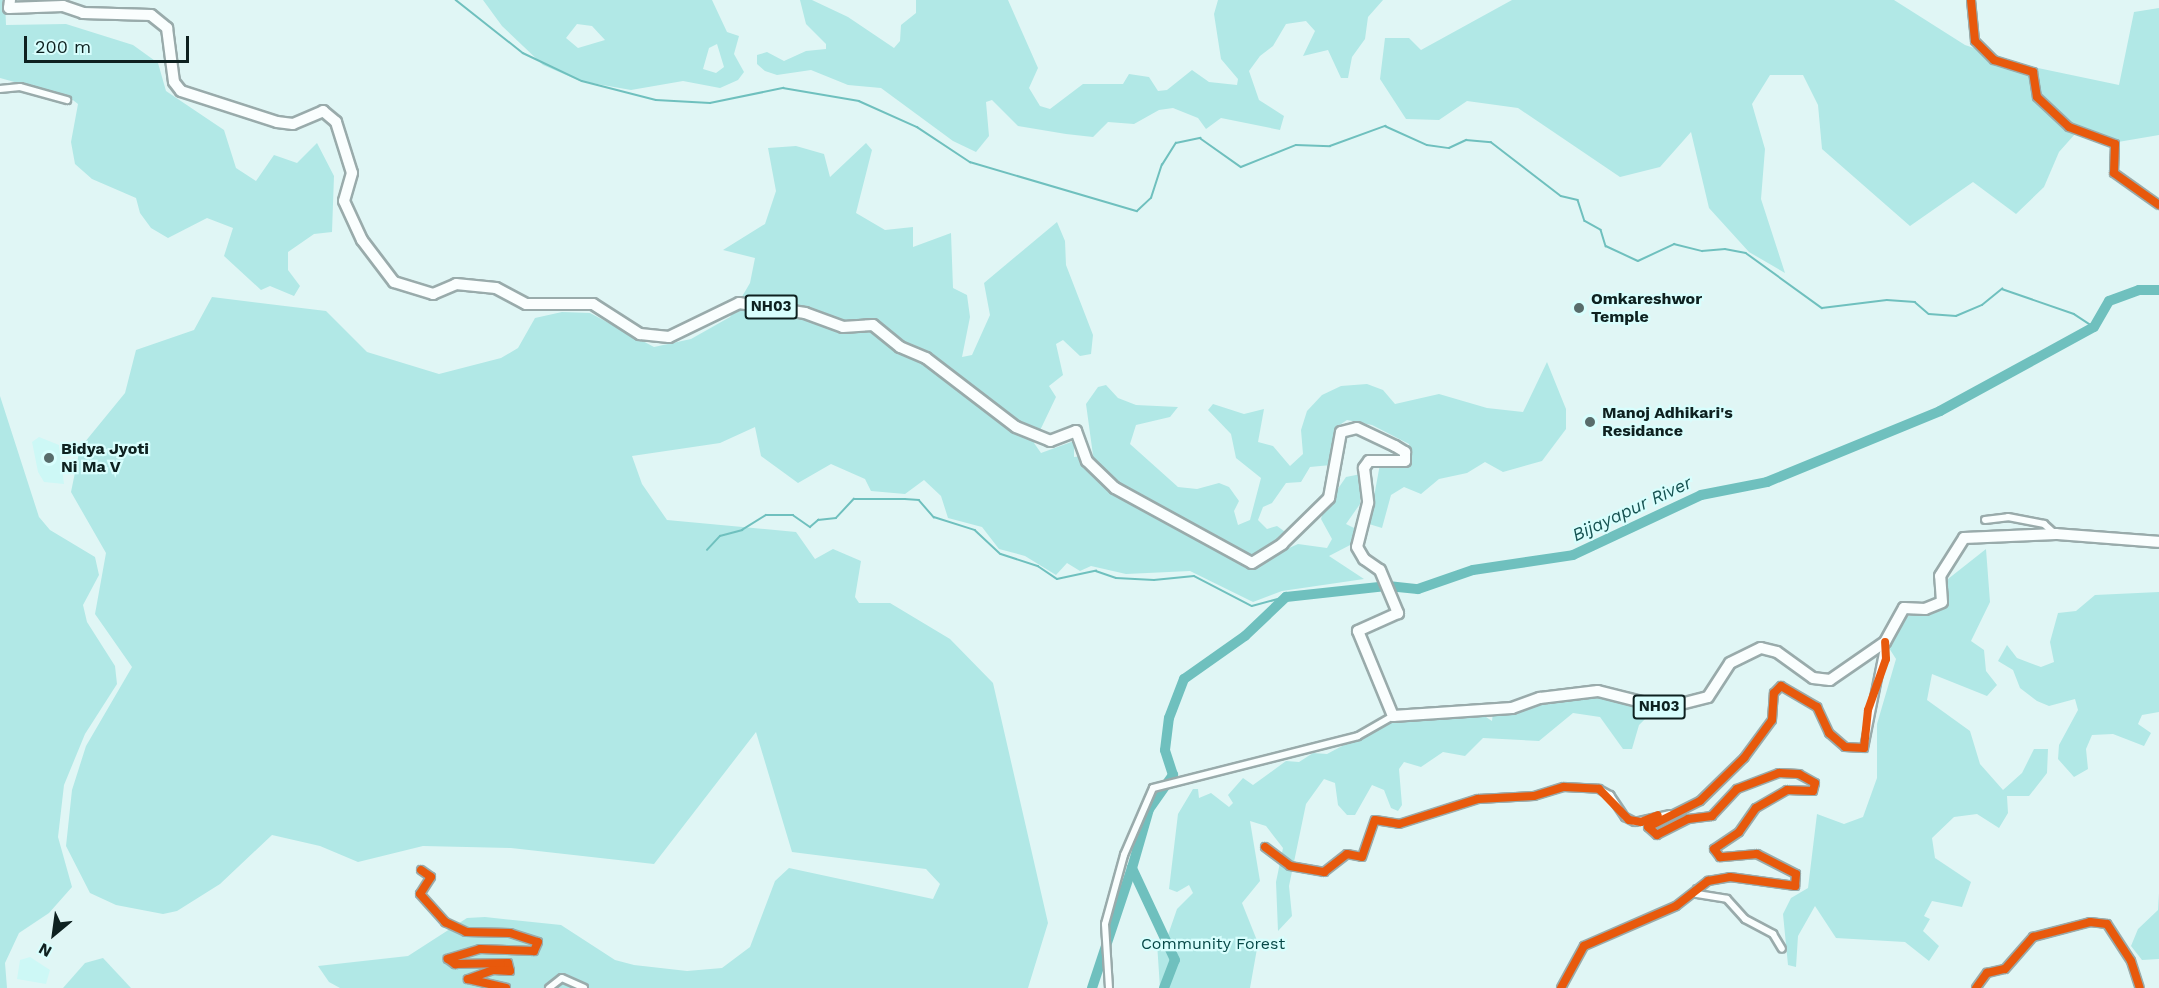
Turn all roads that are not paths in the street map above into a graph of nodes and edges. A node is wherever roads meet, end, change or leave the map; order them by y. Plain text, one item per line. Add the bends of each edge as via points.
1 (10, 0) edge
2 (1971, 0) edge
3 (0, 89) edge
4 (68, 100) dead end
5 (2159, 205) edge
6 (1985, 520) dead end
7 (2056, 534) junction
8 (2159, 542) edge
9 (1885, 642) junction
10 (1393, 717) junction
11 (1677, 811) junction
12 (1265, 847) dead end
13 (421, 870) dead end
14 (1697, 889) junction
15 (1782, 949) dead end
16 (506, 988) edge
17 (549, 988) edge
18 (584, 988) edge
19 (1108, 988) edge
20 (1561, 988) edge
21 (1976, 988) edge
22 (2140, 988) edge

1 - 10 main road, NH03 via 9,8 63,6 83,13 151,15 167,28 174,82 181,91 277,122 293,124 323,111 336,122 352,173 344,201 362,240 394,282 433,294 456,284 496,288 526,304 593,304 640,334 669,338 739,303 805,313 843,327 873,325 900,347 926,358 1016,427 1050,441 1076,431 1087,461 1116,488 1252,563 1282,544 1329,498 1341,432 1356,428 1406,455 1405,461 1369,461 1364,468 1368,503 1357,547 1364,559 1383,574 1398,613 1358,631
2 - 5 street via 1975,41 1994,60 2033,72 2037,97 2069,127 2115,144 2114,173
3 - 4 street via 20,87
6 - 7 street via 2008,517 2044,524
7 - 8 main road, NH03
7 - 9 main road, NH03 via 1964,538 1940,576 1942,602 1925,609 1904,609
9 - 10 main road, NH03 via 1844,674 1824,681 1771,649 1756,649 1730,663 1708,697 1665,708 1598,691 1540,698 1512,708
9 - 11 street via 1886,659 1868,710 1864,748 1845,747 1829,733 1817,707 1781,686 1774,693 1772,720 1744,758 1700,801
10 - 19 street via 1358,736 1153,788 1124,855 1105,924
11 - 12 street via 1635,822 1624,817 1610,795 1599,789 1564,787 1534,796 1478,799 1399,824 1376,820 1362,857 1347,854 1324,872 1290,866
11 - 14 street via 1651,823 1650,833 1715,814 1731,793 1779,773 1794,772 1816,786 1812,793 1787,790 1756,808 1739,832 1714,849 1720,857 1757,854 1796,874 1795,886 1730,876 1708,881
13 - 16 street via 431,877 420,894 445,922 466,932 510,933 538,942 534,951 480,949 448,959 454,964 508,963 510,971 493,970 468,979
14 - 15 street via 1697,894 1727,899 1745,919 1773,934
14 - 20 street via 1676,906 1584,946
17 - 18 street via 562,978
21 - 22 street via 1987,973 2005,969 2033,937 2090,922 2106,924 2131,961

